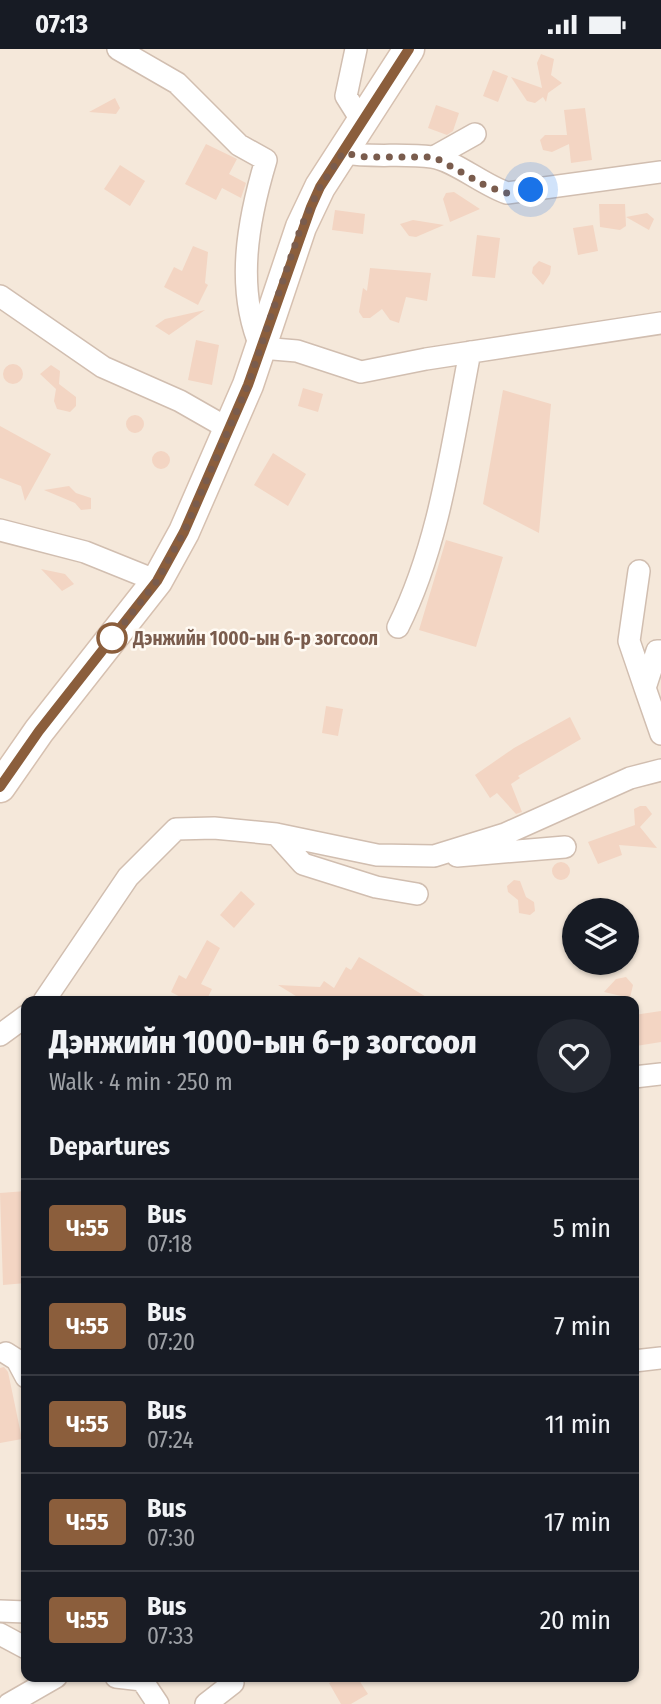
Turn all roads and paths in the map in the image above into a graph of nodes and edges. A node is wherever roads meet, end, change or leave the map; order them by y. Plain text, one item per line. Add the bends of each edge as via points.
1 (118, 49) edge
2 (356, 49) edge
3 (409, 49) edge
4 (363, 123) junction
5 (475, 134) dead end
6 (343, 153) junction
7 (434, 157) junction
8 (660, 169) edge
9 (0, 296) edge
10 (661, 323) edge
11 (261, 348) junction
12 (470, 352) junction
13 (229, 429) junction
14 (0, 530) edge
15 (639, 571) dead end
16 (157, 581) junction
17 (398, 627) dead end
18 (661, 651) edge
19 (645, 688) junction
20 (661, 734) edge
21 (661, 770) edge
22 (0, 787) edge
23 (276, 834) junction
24 (565, 847) dead end
25 (434, 856) junction
26 (417, 894) dead end
27 (47, 996) edge
28 (21, 1020) edge
29 (0, 1035) edge
30 (661, 1074) edge
31 (639, 1076) edge
32 (11, 1351) edge
33 (661, 1358) edge
34 (639, 1360) edge
35 (21, 1368) edge
36 (0, 1611) edge
37 (21, 1612) edge
38 (0, 1634) edge
39 (21, 1645) edge
40 (47, 1682) edge
41 (143, 1682) edge
42 (233, 1683) dead end
43 (9, 1704) edge
44 (158, 1704) edge
45 (206, 1704) edge

1 - 11 street via 177,83 239,145 266,160 249,215 246,280
2 - 4 street via 346,96
3 - 4 main road
4 - 6 main road
5 - 7 street
6 - 7 street
6 - 11 main road via 301,227
7 - 8 street via 507,193
9 - 13 street via 103,367
10 - 12 street
11 - 12 street via 297,351 361,372
11 - 13 main road
12 - 17 street via 447,470 415,593
13 - 16 main road
14 - 16 street via 85,552
15 - 19 street via 629,641
16 - 22 main road
18 - 19 street via 657,651
19 - 20 street
21 - 25 street via 630,778 505,834
23 - 25 street via 377,855
23 - 26 street via 303,864 376,887
23 - 27 street via 176,829 128,877
24 - 25 street
28 - 29 street
30 - 31 street
32 - 35 street
33 - 34 street
36 - 37 street
38 - 39 street
40 - 43 street
41 - 44 street
42 - 45 street

